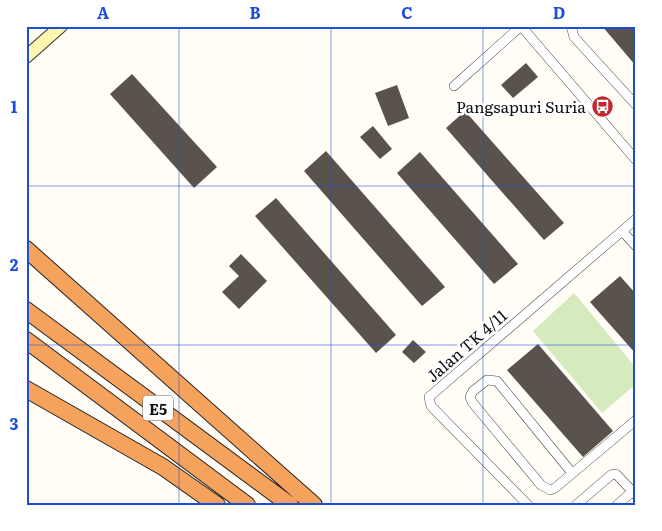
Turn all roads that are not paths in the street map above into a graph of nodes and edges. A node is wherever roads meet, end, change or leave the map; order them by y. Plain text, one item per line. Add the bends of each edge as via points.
1 (61, 26) edge
2 (521, 26) edge
3 (571, 26) edge
4 (26, 58) edge
5 (454, 86) dead end
6 (636, 105) edge
7 (636, 160) edge
8 (636, 219) edge
9 (622, 231) junction
10 (636, 246) edge
11 (26, 249) edge
12 (26, 310) edge
13 (26, 340) edge
14 (26, 389) edge
15 (636, 420) edge
16 (572, 473) junction
17 (634, 493) edge
18 (217, 505) edge
19 (247, 505) edge
20 (290, 505) edge
21 (314, 505) edge
22 (528, 505) edge
23 (576, 505) edge
24 (617, 505) edge

1 - 4 main road
2 - 5 street
2 - 7 street
3 - 6 street via 574,37
8 - 9 street, Jalan TK 4/11
9 - 10 street
9 - 22 street, Jalan TK 4/11 via 429,397 431,406
11 - 21 highway
12 - 20 highway, E5
13 - 19 highway, E5
14 - 18 highway via 163,467
15 - 16 street
16 - 16 street via 496,381 487,380 473,391 472,402 541,485 550,490
17 - 23 street via 616,474 611,475
17 - 24 street

